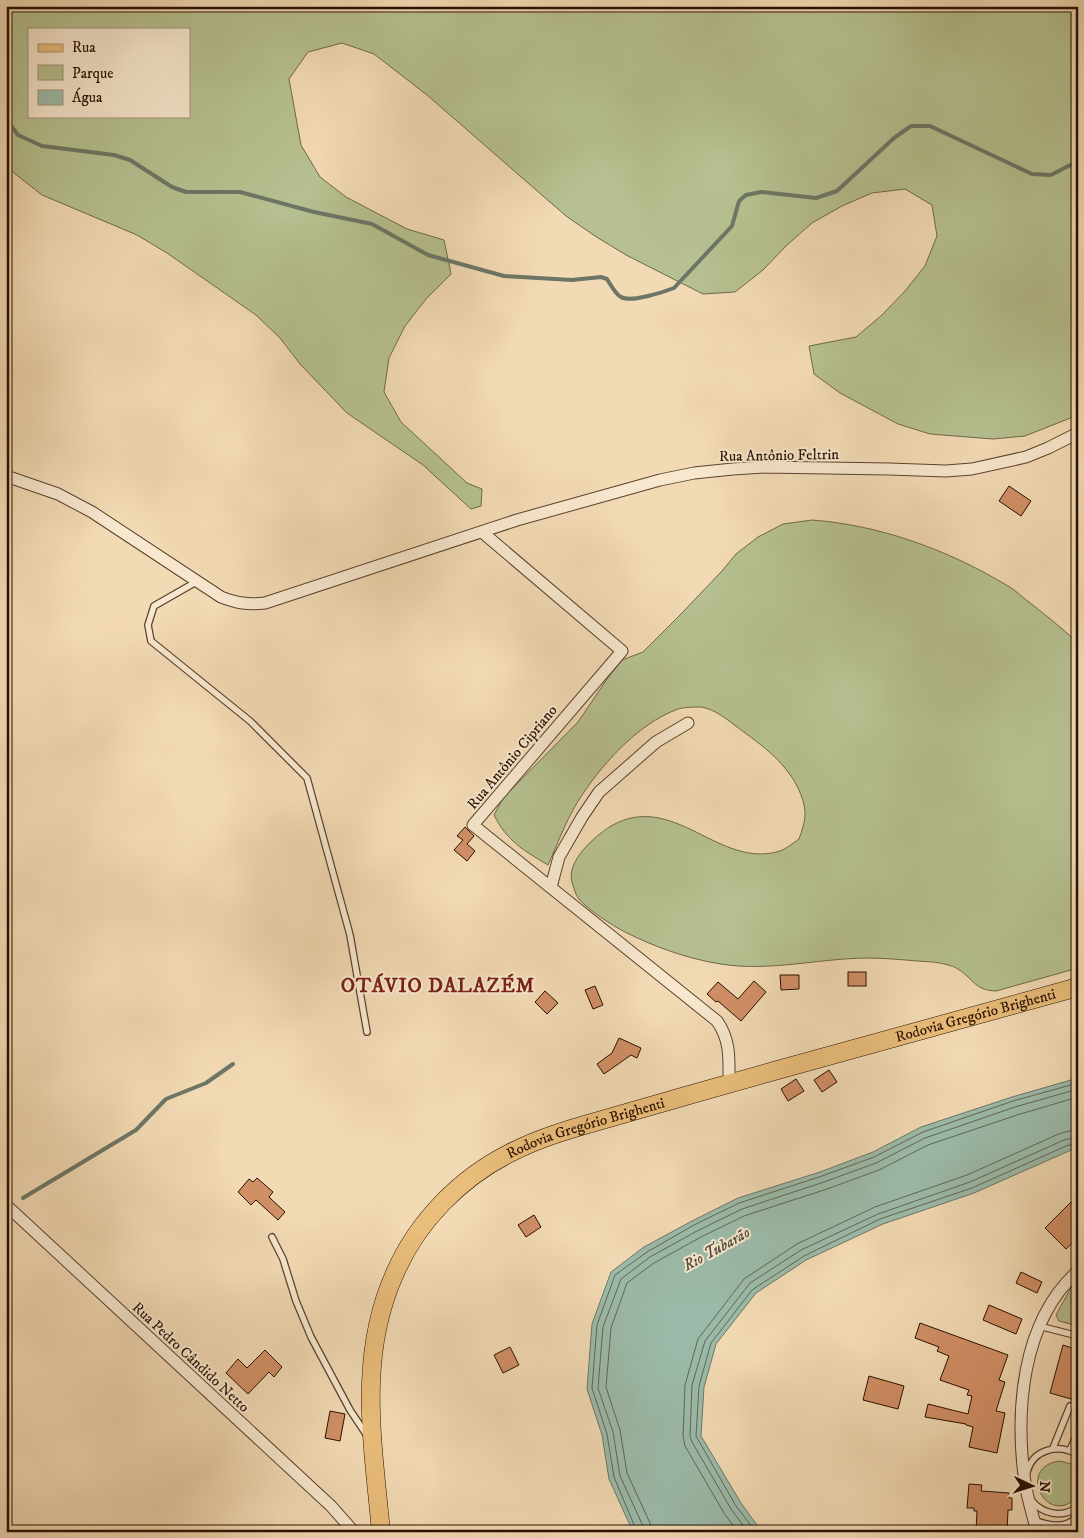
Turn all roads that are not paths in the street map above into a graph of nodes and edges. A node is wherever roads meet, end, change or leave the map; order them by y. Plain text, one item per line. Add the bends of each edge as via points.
1 (1078, 433) edge
2 (6, 476) edge
3 (482, 532) junction
4 (196, 582) junction
5 (688, 723) dead end
6 (551, 887) junction
7 (1078, 987) edge
8 (367, 1032) dead end
9 (729, 1084) junction
10 (6, 1205) edge
11 (272, 1237) dead end
12 (1078, 1272) edge
13 (1039, 1326) junction
14 (1078, 1336) edge
15 (1070, 1406) dead end
16 (1078, 1432) edge
17 (373, 1444) junction
18 (1053, 1448) junction
19 (1070, 1450) junction
20 (1078, 1455) edge
21 (1025, 1484) junction
22 (1078, 1507) edge
23 (1078, 1515) edge
24 (1036, 1526) edge
25 (354, 1532) edge
26 (381, 1532) edge

1 - 3 street, Rua Antônio Feltrin via 1026,457 972,470 764,467 694,473 532,515
2 - 4 street, Rua Antônio Feltrin via 58,494 92,512
3 - 4 street, Rua Antônio Feltrin via 265,603 236,603
3 - 6 street, Rua Antônio Cipriano via 622,651 473,825
4 - 8 lane via 154,606 148,625 151,641 250,721 308,778 350,935
5 - 6 street via 656,742 599,792 559,857
6 - 9 street, Rua Antônio Cipriano via 717,1020 728,1044
7 - 9 main road, Rodovia Gregório Brighenti
9 - 17 main road, Rodovia Gregório Brighenti via 533,1142 487,1166 443,1203 426,1222 395,1271 378,1322 370,1372
10 - 25 street, Rua Pedro Cândido Netto via 331,1506
11 - 17 lane via 311,1337 350,1410
12 - 13 street via 1054,1298
13 - 14 lane
13 - 21 street via 1030,1354 1023,1400
15 - 18 lane
16 - 19 lane
17 - 26 main road, Rodovia Gregório Brighenti
18 - 19 lane
18 - 21 lane via 1032,1461
19 - 20 lane
21 - 22 lane via 1032,1502 1048,1512 1067,1513
21 - 24 street
23 - 24 lane via 1060,1525

